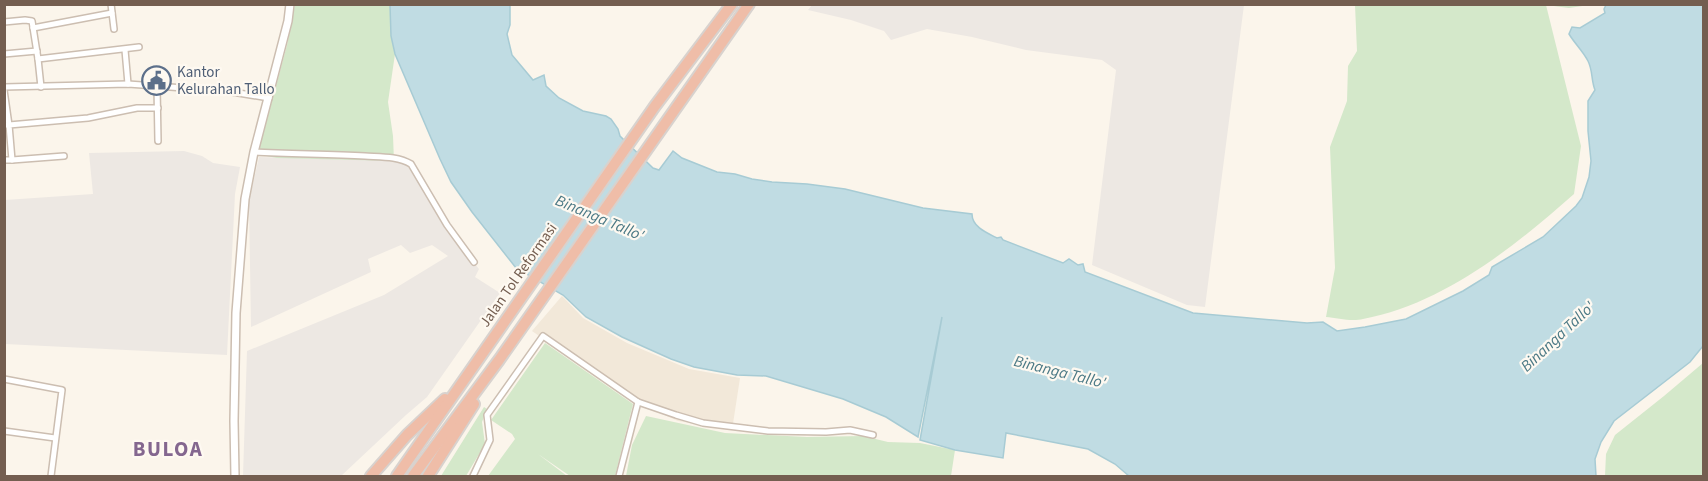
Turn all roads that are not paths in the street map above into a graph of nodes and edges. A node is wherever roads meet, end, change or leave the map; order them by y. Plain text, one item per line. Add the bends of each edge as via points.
1 (111, 4) edge
2 (290, 4) edge
3 (732, 4) edge
4 (749, 4) edge
5 (112, 13) junction
6 (4, 22) edge
7 (33, 28) junction
8 (114, 29) dead end
9 (139, 47) dead end
10 (126, 50) junction
11 (37, 51) junction
12 (4, 54) edge
13 (38, 59) junction
14 (128, 84) junction
15 (157, 86) junction
16 (41, 87) junction
17 (4, 88) edge
18 (269, 98) junction
19 (158, 108) junction
20 (7, 125) edge
21 (158, 141) dead end
22 (254, 152) junction
23 (64, 156) dead end
24 (4, 160) edge
25 (12, 160) junction
26 (474, 262) dead end
27 (499, 360) junction
28 (468, 373) junction
29 (4, 379) edge
30 (638, 402) junction
31 (4, 430) edge
32 (873, 435) dead end
33 (55, 438) junction
34 (51, 477) edge
35 (235, 477) edge
36 (371, 477) edge
37 (397, 477) edge
38 (414, 477) edge
39 (428, 477) edge
40 (473, 477) edge
41 (619, 477) edge

1 - 5 street
2 - 18 street
3 - 28 highway, Jalan Tol Reformasi via 655,106
4 - 27 highway
5 - 7 street
5 - 8 street
6 - 7 street via 29,20
7 - 11 street
9 - 10 street
10 - 13 street
10 - 14 street
11 - 12 street
11 - 13 street
13 - 16 street
14 - 15 street
14 - 16 street
15 - 18 street
15 - 19 street
16 - 17 street
17 - 20 street
18 - 22 street
19 - 20 street
19 - 21 street
20 - 25 street
22 - 26 street via 409,162
22 - 35 street via 245,199 236,313
23 - 25 street
24 - 25 street
27 - 38 highway
27 - 39 highway
28 - 36 highway
28 - 37 highway
29 - 33 street via 61,390
30 - 32 street via 710,424 768,430 850,429
30 - 40 street via 543,336 487,415 490,440
30 - 41 street
31 - 33 street
33 - 34 street

